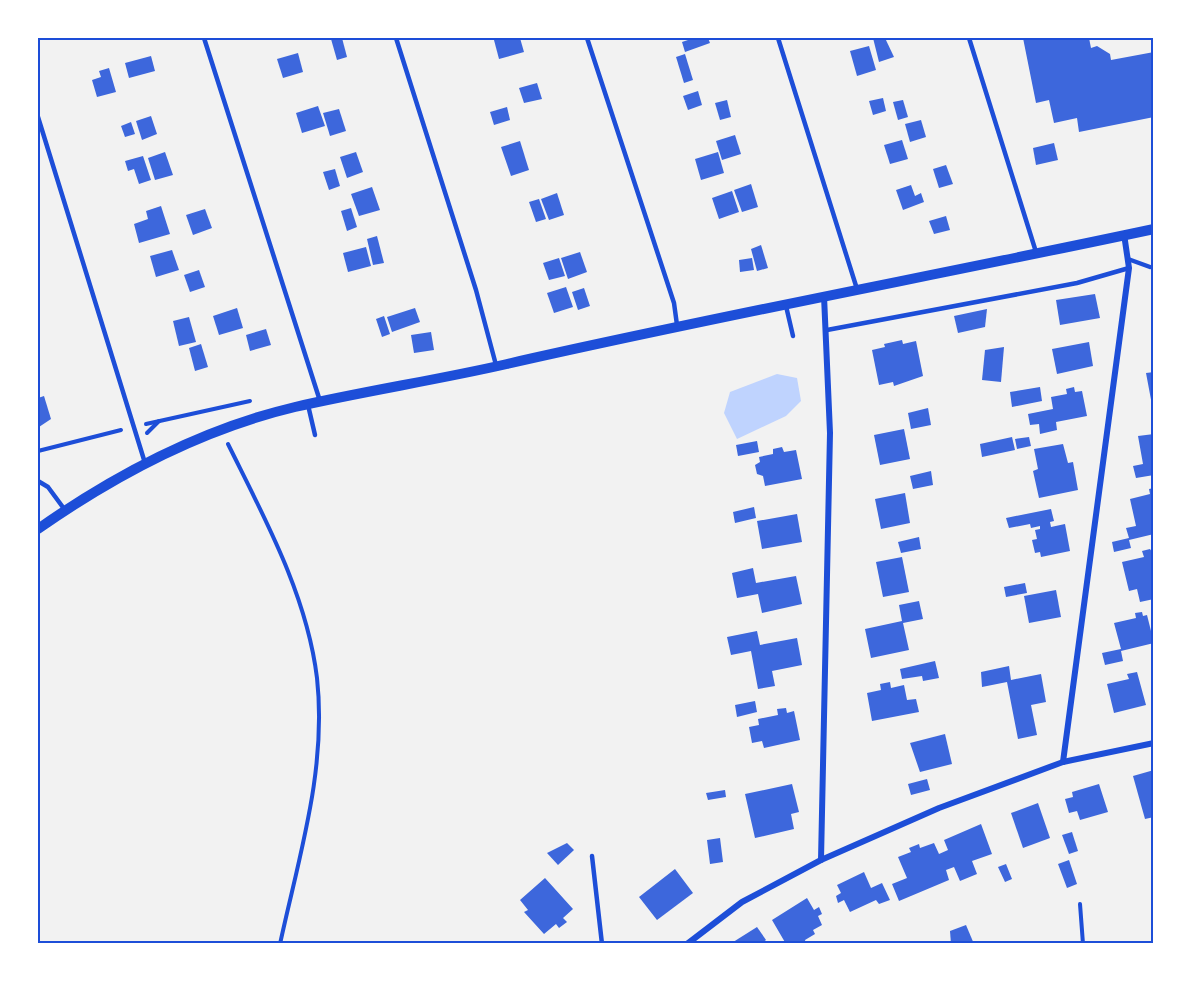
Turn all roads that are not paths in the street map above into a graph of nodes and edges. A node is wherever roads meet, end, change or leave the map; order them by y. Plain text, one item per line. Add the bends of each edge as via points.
1 (204, 38) edge
2 (396, 38) edge
3 (587, 38) edge
4 (778, 38) edge
5 (969, 38) edge
6 (38, 117) edge
7 (1154, 229) edge
8 (1124, 234) junction
9 (1036, 252) junction
10 (1128, 259) junction
11 (1150, 267) dead end
12 (1129, 268) junction
13 (857, 289) junction
14 (824, 295) junction
15 (785, 302) junction
16 (677, 325) junction
17 (827, 330) junction
18 (793, 336) dead end
19 (496, 367) junction
20 (320, 402) junction
21 (308, 405) junction
22 (315, 435) dead end
23 (145, 463) junction
24 (38, 481) edge
25 (65, 510) junction
26 (38, 529) edge
27 (1154, 743) edge
28 (1063, 762) junction
29 (592, 856) dead end
30 (821, 860) junction
31 (603, 944) edge
32 (687, 944) edge

1 - 20 lane
2 - 19 lane via 476,290
3 - 16 lane via 674,303
4 - 13 lane
5 - 9 lane
6 - 23 lane
7 - 8 street
8 - 9 street
8 - 10 street
9 - 13 street
10 - 11 lane
10 - 12 street
12 - 17 lane via 1077,284
12 - 28 street
13 - 14 street
14 - 15 street
14 - 17 street
15 - 16 street
15 - 18 lane
16 - 19 street
17 - 30 street via 830,433
19 - 20 street
20 - 21 street
21 - 22 lane
21 - 23 street via 222,430
23 - 25 street
24 - 25 lane via 48,487
25 - 26 street
27 - 28 street
28 - 30 street via 939,808
29 - 31 lane
30 - 32 street via 742,902

